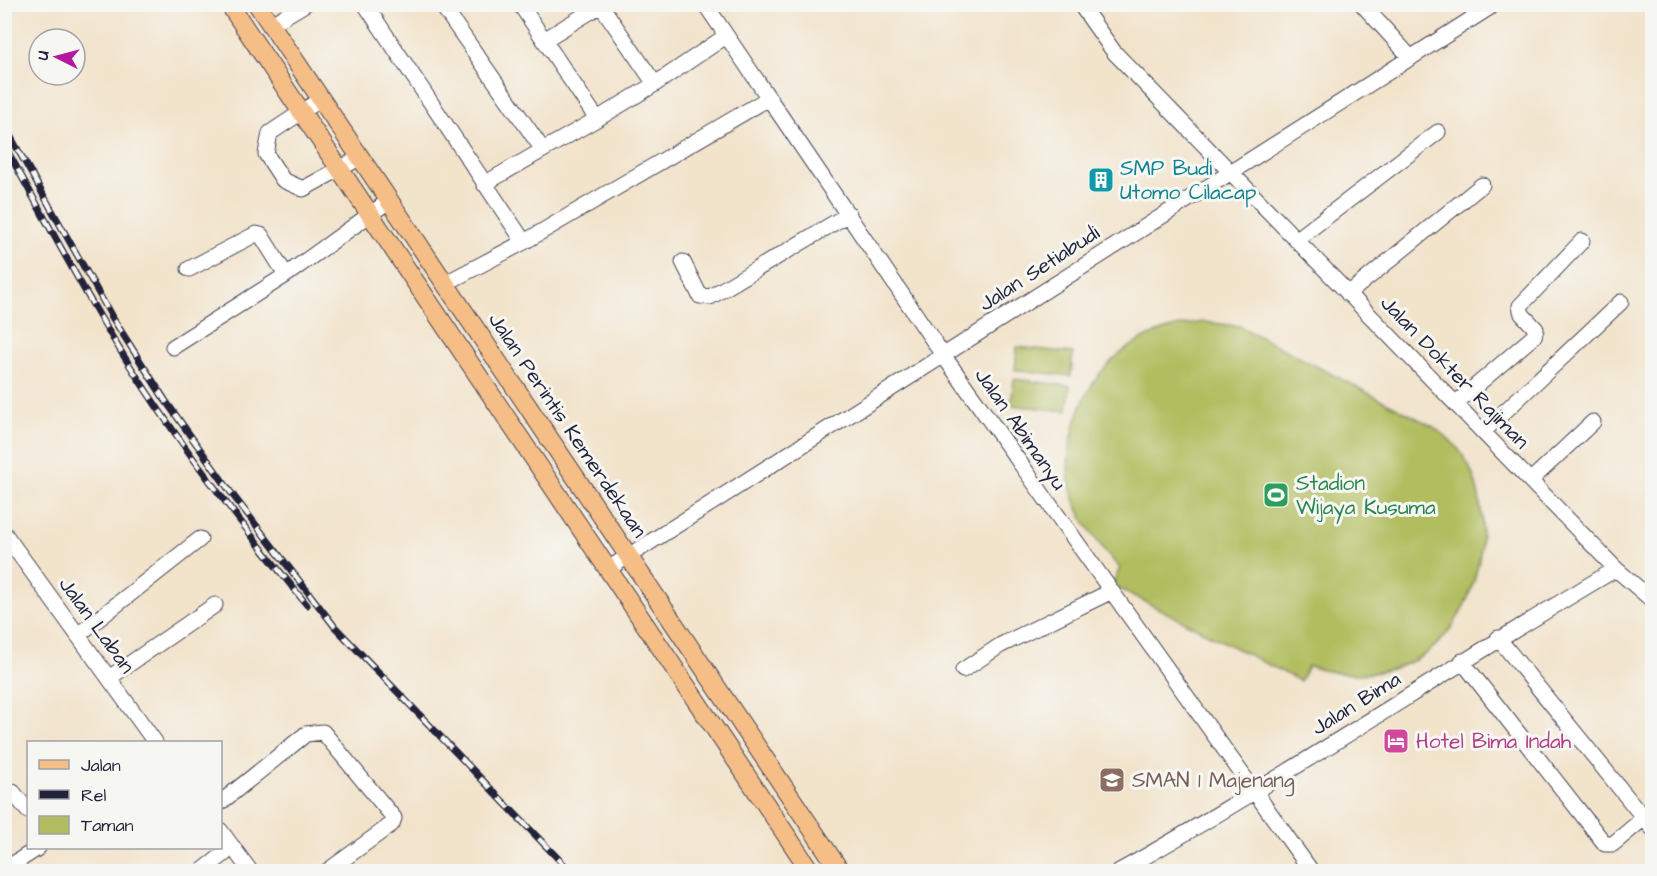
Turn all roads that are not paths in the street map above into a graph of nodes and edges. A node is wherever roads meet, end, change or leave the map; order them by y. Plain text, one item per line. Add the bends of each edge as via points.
1 (229, 4) edge
2 (257, 4) edge
3 (305, 4) edge
4 (365, 4) edge
5 (441, 4) edge
6 (520, 4) edge
7 (705, 4) edge
8 (1080, 4) edge
9 (1362, 4) edge
10 (1495, 4) edge
11 (600, 5) edge
12 (270, 25) junction
13 (726, 36) junction
14 (544, 40) junction
15 (1411, 58) junction
16 (655, 84) junction
17 (769, 98) junction
18 (321, 99) junction
19 (301, 113) junction
20 (597, 119) junction
21 (1438, 132) dead end
22 (543, 150) junction
23 (361, 157) junction
24 (340, 170) junction
25 (1229, 172) junction
26 (484, 184) junction
27 (1482, 185) dead end
28 (390, 200) junction
29 (849, 214) junction
30 (369, 215) junction
31 (1296, 240) junction
32 (1582, 241) dead end
33 (524, 242) junction
34 (683, 262) dead end
35 (189, 269) dead end
36 (286, 275) junction
37 (446, 283) junction
38 (1348, 294) junction
39 (1621, 302) dead end
40 (173, 347) dead end
41 (943, 355) junction
42 (1456, 403) junction
43 (1593, 422) dead end
44 (1484, 431) junction
45 (1531, 480) junction
46 (4, 533) edge
47 (200, 539) dead end
48 (628, 556) junction
49 (608, 569) junction
50 (1616, 569) junction
51 (1110, 592) junction
52 (1653, 600) edge
53 (215, 605) dead end
54 (78, 634) junction
55 (1498, 638) junction
56 (1462, 661) junction
57 (963, 670) dead end
58 (109, 678) junction
59 (154, 741) edge
60 (4, 792) edge
61 (1256, 792) junction
62 (222, 801) edge
63 (27, 810) edge
64 (1648, 823) edge
65 (222, 833) edge
66 (233, 848) junction
67 (36, 849) edge
68 (4, 870) edge
69 (1119, 871) edge
70 (201, 872) edge
71 (251, 872) edge
72 (326, 872) edge
73 (811, 872) edge
74 (841, 872) edge
75 (1312, 872) edge

1 - 19 main road
2 - 12 main road, Jalan Perintis Kemerdekaan
3 - 12 street
4 - 26 street
5 - 22 street
6 - 14 street
7 - 13 street, Jalan Abimanyu
8 - 25 street, Jalan Dokter Rajiman via 1114,52
9 - 15 street
10 - 15 street, Jalan Setiabudi
11 - 14 street
11 - 16 street
12 - 18 main road, Jalan Perintis Kemerdekaan
13 - 16 street
13 - 17 street, Jalan Abimanyu
14 - 20 street
15 - 25 street, Jalan Setiabudi
16 - 20 street
17 - 29 street, Jalan Abimanyu
17 - 33 street
18 - 19 street
18 - 23 main road, Jalan Perintis Kemerdekaan
19 - 24 main road
19 - 24 street via 270,134 266,154 283,180 303,189
20 - 22 street
21 - 31 street
22 - 26 street
23 - 24 street
23 - 28 main road, Jalan Perintis Kemerdekaan
24 - 30 main road
25 - 31 street, Jalan Dokter Rajiman
25 - 41 street, Jalan Setiabudi
26 - 33 street
27 - 38 street
28 - 30 street
28 - 37 main road, Jalan Perintis Kemerdekaan
29 - 34 street via 710,297 700,296
29 - 41 street, Jalan Abimanyu
30 - 36 street
30 - 49 main road
31 - 38 street, Jalan Dokter Rajiman
32 - 42 street via 1520,306 1536,329 1534,336
33 - 37 street
35 - 36 street via 256,234
36 - 40 street
37 - 48 main road, Jalan Perintis Kemerdekaan
38 - 42 street, Jalan Dokter Rajiman
39 - 44 street
41 - 48 street, Jalan Setiabudi
41 - 51 street, Jalan Abimanyu
42 - 44 street, Jalan Dokter Rajiman
43 - 45 street
44 - 45 street, Jalan Dokter Rajiman
45 - 50 street, Jalan Dokter Rajiman
46 - 54 street, Jalan Laban
47 - 54 street
48 - 49 street, Jalan Setiabudi
48 - 74 main road, Jalan Perintis Kemerdekaan
49 - 73 main road
50 - 52 street, Jalan Dokter Rajiman
50 - 55 street, Jalan Bima
51 - 57 street via 1001,645
51 - 61 street, Jalan Abimanyu
53 - 58 street
54 - 58 street, Jalan Laban
55 - 56 street, Jalan Bima
55 - 64 street
56 - 61 street, Jalan Bima
56 - 64 street via 1605,844 1613,844
58 - 59 street, Jalan Laban
60 - 63 street via 13,792
61 - 69 street, Jalan Bima
61 - 75 street, Jalan Abimanyu
62 - 72 street via 306,734 323,732 394,818 392,824
65 - 66 street
66 - 70 street
66 - 71 street
67 - 68 street

